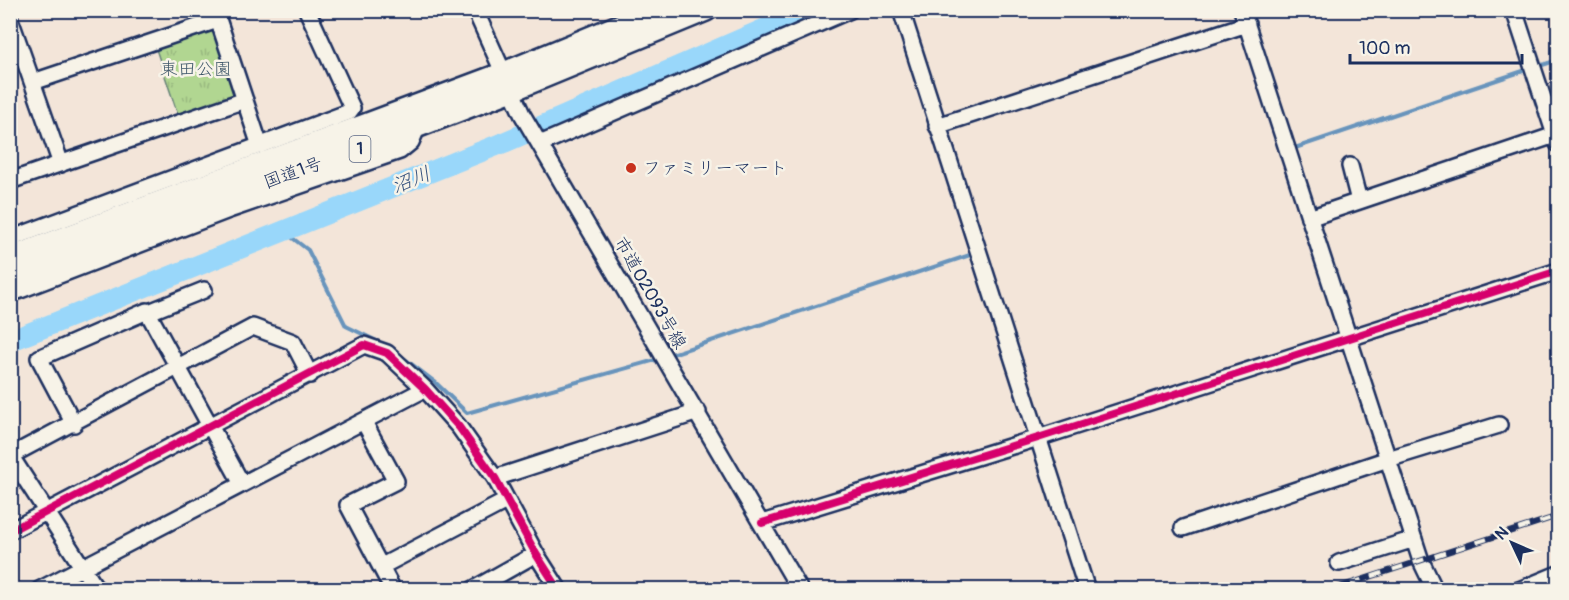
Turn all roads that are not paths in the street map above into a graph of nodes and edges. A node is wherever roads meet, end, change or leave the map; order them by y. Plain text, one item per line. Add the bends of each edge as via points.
1 (307, 10) edge
2 (475, 10) edge
3 (657, 10) edge
4 (706, 10) edge
5 (850, 10) edge
6 (901, 10) edge
7 (1514, 10) edge
8 (217, 16) edge
9 (1244, 17) edge
10 (10, 20) edge
11 (33, 82) junction
12 (508, 82) junction
13 (245, 100) junction
14 (418, 126) junction
15 (937, 126) junction
16 (1557, 140) edge
17 (539, 143) junction
18 (260, 146) junction
19 (61, 164) junction
20 (1350, 166) dead end
21 (10, 181) edge
22 (1359, 201) junction
23 (1309, 218) junction
24 (10, 239) edge
25 (10, 258) edge
26 (1558, 271) edge
27 (10, 276) edge
28 (204, 290) dead end
29 (10, 294) edge
30 (149, 312) junction
31 (1348, 338) junction
32 (178, 369) junction
33 (310, 375) junction
34 (425, 390) junction
35 (698, 412) junction
36 (364, 422) junction
37 (74, 424) junction
38 (1498, 425) dead end
39 (210, 426) junction
40 (1038, 438) junction
41 (11, 456) edge
42 (1388, 459) junction
43 (495, 478) junction
44 (242, 484) junction
45 (506, 501) junction
46 (47, 513) junction
47 (762, 523) junction
48 (1184, 528) dead end
49 (10, 531) edge
50 (1414, 539) junction
51 (536, 554) junction
52 (1339, 563) dead end
53 (382, 566) junction
54 (83, 567) junction
55 (1554, 580) edge
56 (480, 588) edge
57 (39, 590) edge
58 (97, 590) edge
59 (393, 590) edge
60 (559, 590) edge
61 (800, 590) edge
62 (1087, 590) edge
63 (1436, 590) edge
64 (1519, 590) edge

1 - 18 street via 352,108
2 - 12 street, 市道02093号線
3 - 12 highway, 国道1号 / 1
4 - 12 highway, 国道1号 / 1
5 - 17 street
6 - 15 street
7 - 16 street
8 - 11 street
8 - 13 street
9 - 15 street
9 - 23 street
10 - 11 street
11 - 19 street
12 - 14 highway, 国道1号 / 1
12 - 17 street, 市道02093号線
12 - 25 highway, 国道1号 / 1
13 - 18 street
13 - 19 street
14 - 27 highway, 国道1号 / 1
14 - 29 street via 411,142 400,151 229,210
15 - 40 street
16 - 22 street
17 - 35 street, 市道02093号線
18 - 24 street
19 - 21 street
20 - 22 street
22 - 23 street
23 - 31 street
26 - 31 street
28 - 30 street
30 - 32 street
30 - 37 street via 39,358
31 - 40 street
31 - 42 street
32 - 33 street via 254,327 293,342
32 - 37 street
32 - 39 street
33 - 34 street via 364,345 387,353
33 - 39 street
34 - 36 street
34 - 43 street via 459,427
35 - 43 street
35 - 47 street, 市道02093号線
36 - 44 street
36 - 53 street via 396,481 348,506
37 - 41 street
38 - 42 street
39 - 44 street
39 - 46 street
40 - 47 street
40 - 62 street
41 - 46 street
42 - 48 street
42 - 50 street
43 - 45 street
44 - 54 street
45 - 51 street
45 - 53 street
46 - 49 street
46 - 54 street
47 - 61 street, 市道02093号線
50 - 52 street
50 - 63 street
51 - 56 street
51 - 60 street
53 - 59 street
54 - 57 street
54 - 58 street
55 - 64 street

